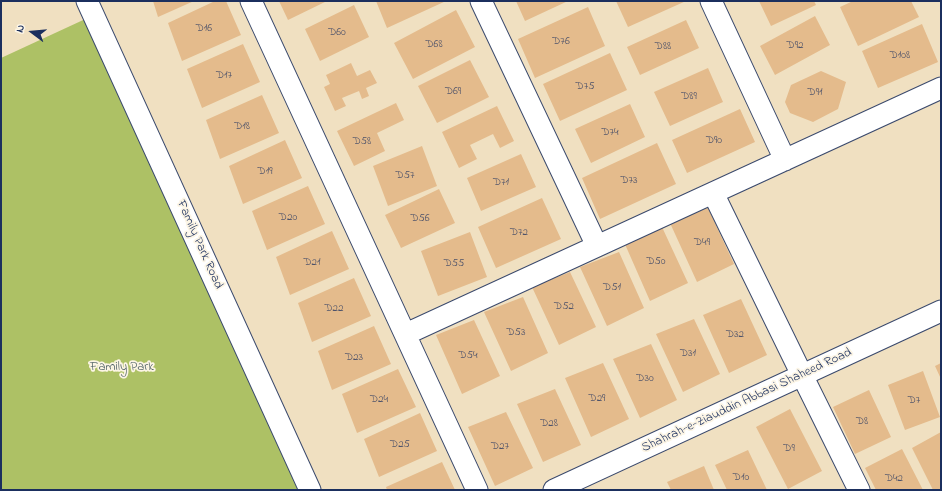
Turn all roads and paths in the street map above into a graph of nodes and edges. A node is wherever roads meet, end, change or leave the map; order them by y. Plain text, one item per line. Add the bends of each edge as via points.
1 (87, 1) edge
2 (251, 1) edge
3 (481, 1) edge
4 (711, 1) edge
5 (941, 88) edge
6 (785, 160) junction
7 (713, 193) junction
8 (597, 246) junction
9 (941, 311) edge
10 (406, 334) junction
11 (802, 376) junction
12 (310, 490) edge
13 (478, 490) edge
14 (554, 490) edge
15 (859, 490) edge

1 - 12 street, Family Park Road
2 - 10 street
3 - 8 street
4 - 6 street
5 - 6 street
6 - 7 street
7 - 8 street
7 - 11 street
8 - 10 street
9 - 11 street, Shahrah-e-Ziauddin Abbasi Shaheed Road
10 - 13 street
11 - 14 street, Shahrah-e-Ziauddin Abbasi Shaheed Road
11 - 15 street

